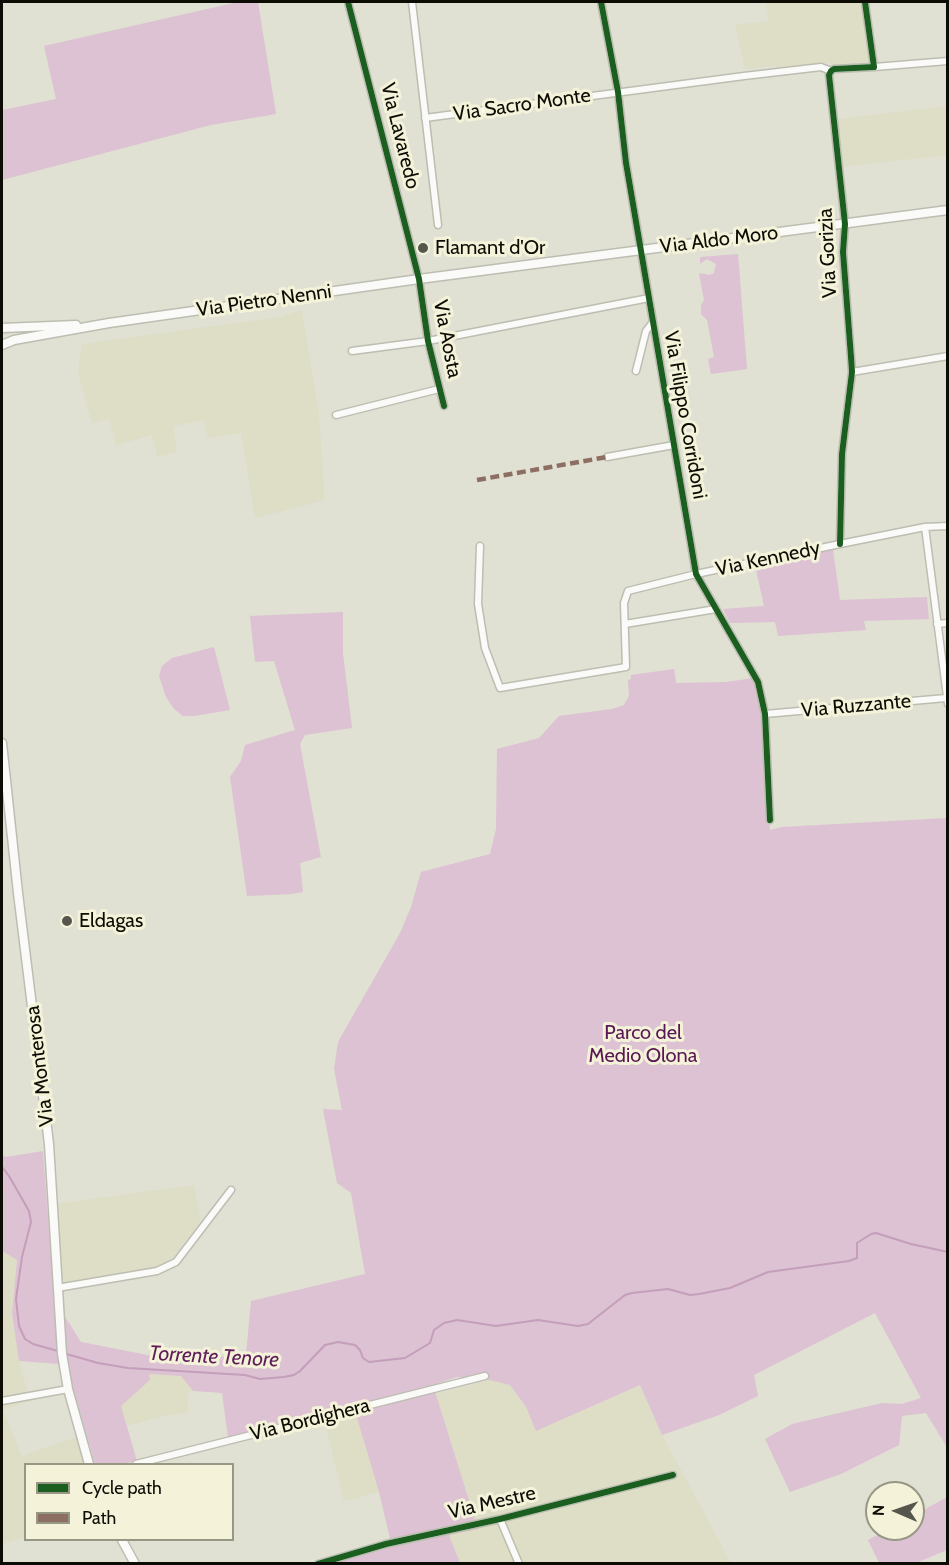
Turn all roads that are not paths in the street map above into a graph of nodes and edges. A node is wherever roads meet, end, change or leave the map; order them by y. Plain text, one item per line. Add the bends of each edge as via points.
1 (348, 2) edge
2 (412, 2) edge
3 (601, 2) edge
4 (866, 2) edge
5 (948, 61) edge
6 (874, 67) junction
7 (831, 71) junction
8 (618, 92) junction
9 (425, 118) junction
10 (948, 210) edge
11 (845, 224) junction
12 (438, 225) dead end
13 (641, 250) junction
14 (420, 279) junction
15 (649, 298) junction
16 (653, 322) junction
17 (109, 323) junction
18 (2, 328) edge
19 (428, 341) junction
20 (2, 345) edge
21 (352, 351) dead end
22 (948, 356) edge
23 (636, 371) dead end
24 (852, 372) junction
25 (439, 389) junction
26 (444, 406) dead end
27 (336, 415) dead end
28 (674, 445) junction
29 (607, 457) dead end
30 (948, 526) edge
31 (925, 527) junction
32 (840, 544) junction
33 (480, 546) dead end
34 (696, 574) junction
35 (716, 609) junction
36 (948, 623) edge
37 (625, 624) junction
38 (938, 624) junction
39 (947, 701) edge
40 (765, 714) junction
41 (2, 744) edge
42 (770, 820) dead end
43 (231, 1190) dead end
44 (57, 1288) junction
45 (485, 1376) dead end
46 (68, 1389) junction
47 (2, 1401) edge
48 (89, 1463) edge
49 (140, 1463) edge
50 (673, 1475) dead end
51 (500, 1518) junction
52 (123, 1541) edge
53 (135, 1563) edge
54 (318, 1563) edge
55 (519, 1563) edge

1 - 14 street, Via Lavaredo
2 - 9 street
3 - 8 street, Via Filippo Corridoni
4 - 6 street
5 - 6 street
6 - 7 street
7 - 8 street, Via Sacro Monte via 821,67
7 - 11 street, Via Gorizia
8 - 9 street, Via Sacro Monte
8 - 13 street, Via Filippo Corridoni
9 - 12 street
10 - 11 main road, Via Aldo Moro
11 - 13 main road, Via Aldo Moro
11 - 24 street, Via Gorizia via 843,252
13 - 14 main road, Via Aldo Moro
13 - 15 street, Via Filippo Corridoni
14 - 17 main road, Via Pietro Nenni
14 - 19 street, Via Aosta
15 - 16 street, Via Filippo Corridoni
15 - 19 street
16 - 23 street, Via Filippo Corridoni via 646,331
16 - 28 street, Via Filippo Corridoni
17 - 18 main road, Via Pietro Nenni
17 - 20 main road, Via Pietro Nenni
19 - 21 street
19 - 25 street, Via Aosta
22 - 24 street
24 - 32 street, Via Gorizia via 842,454
25 - 26 street, Via Aosta
25 - 27 street
28 - 29 street
28 - 34 street, Via Filippo Corridoni
30 - 31 street, Via Kennedy
31 - 32 street, Via Kennedy
31 - 38 street
32 - 34 street, Via Kennedy
33 - 37 street via 478,604 485,648 500,688 626,667
34 - 35 street, Via Filippo Corridoni
34 - 37 street, Via Kennedy via 628,591
35 - 37 street
35 - 40 street, Via Filippo Corridoni via 758,682
36 - 38 street
38 - 39 street
39 - 40 street, Via Ruzzante
40 - 42 street, Via Filippo Corridoni
41 - 44 main road, Via Monterosa via 49,1144
43 - 44 street via 176,1262 157,1271
44 - 46 main road, Via Monterosa
45 - 49 street, Via Bordighera
46 - 47 street
46 - 48 main road, Via Monterosa
50 - 51 street, Via Mestre
51 - 54 street, Via Mestre
51 - 55 street
52 - 53 main road

